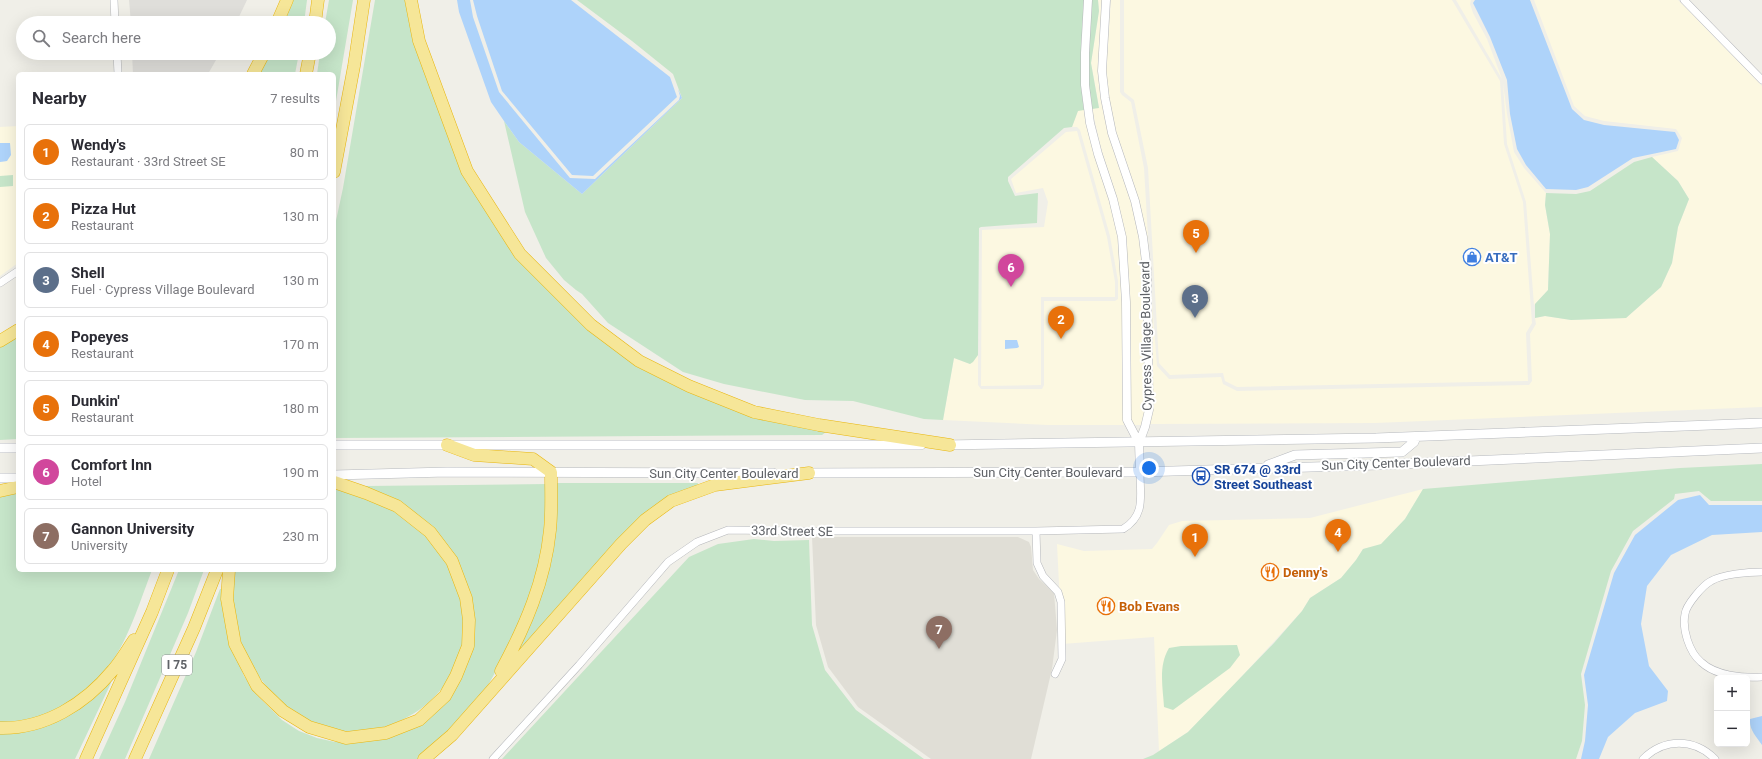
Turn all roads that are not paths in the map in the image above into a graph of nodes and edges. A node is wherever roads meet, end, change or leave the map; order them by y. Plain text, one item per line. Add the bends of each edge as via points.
1 (114, 0) edge
2 (287, 0) edge
3 (318, 0) edge
4 (364, 0) edge
5 (411, 0) edge
6 (1088, 0) edge
7 (1106, 0) edge
8 (1684, 0) edge
9 (115, 16) edge
10 (280, 16) edge
11 (316, 16) edge
12 (117, 60) edge
13 (260, 60) edge
14 (309, 60) edge
15 (118, 72) edge
16 (254, 72) edge
17 (306, 72) edge
18 (1762, 80) edge
19 (336, 161) edge
20 (16, 272) edge
21 (0, 283) edge
22 (16, 331) edge
23 (0, 341) edge
24 (1762, 423) edge
25 (1416, 436) junction
26 (1138, 442) junction
27 (336, 445) edge
28 (447, 445) junction
29 (950, 445) junction
30 (0, 448) edge
31 (16, 448) edge
32 (1762, 448) edge
33 (1262, 468) junction
34 (551, 472) junction
35 (1140, 472) junction
36 (809, 473) junction
37 (336, 476) edge
38 (0, 478) edge
39 (16, 478) edge
40 (336, 483) edge
41 (16, 487) edge
42 (0, 490) edge
43 (1036, 531) junction
44 (167, 572) edge
45 (216, 572) edge
46 (229, 572) edge
47 (1762, 572) edge
48 (152, 612) junction
49 (1055, 674) dead end
50 (1762, 677) edge
51 (491, 690) junction
52 (0, 728) edge
53 (86, 759) edge
54 (135, 759) edge
55 (424, 759) edge
56 (493, 759) edge
57 (1643, 759) edge
58 (1715, 759) edge

1 - 9 street
2 - 10 highway
3 - 11 highway
4 - 19 highway
5 - 29 highway via 419,41 467,171 520,254 591,325 639,360 689,386 754,412 819,425
6 - 26 street, Cypress Village Boulevard via 1085,85 1090,123 1122,237 1126,302 1127,420
7 - 26 street, Cypress Village Boulevard via 1102,71 1105,98 1112,133 1135,201 1147,270 1149,410
8 - 18 street
12 - 15 street
13 - 16 highway
14 - 17 highway
20 - 21 street
22 - 23 highway
24 - 25 main road, Sun City Center Boulevard
25 - 26 main road, Sun City Center Boulevard
25 - 33 main road via 1414,442 1402,452 1295,455
26 - 29 main road, Sun City Center Boulevard
26 - 35 street
27 - 28 main road, Sun City Center Boulevard
28 - 29 main road, Sun City Center Boulevard
28 - 34 highway via 474,455 533,459
30 - 31 main road
32 - 33 main road, Sun City Center Boulevard
33 - 35 main road, Sun City Center Boulevard
34 - 36 main road, Sun City Center Boulevard
34 - 37 main road, Sun City Center Boulevard
34 - 51 highway via 550,531 535,598 518,640
35 - 36 main road, Sun City Center Boulevard
35 - 43 street, 33rd Street SE via 1140,513 1133,523 1123,529
36 - 51 highway via 715,485 671,501 645,520 621,544
38 - 39 main road
40 - 46 highway via 397,506 430,532 452,561 466,598 469,620 468,646 445,696 419,720 386,733 346,738 309,727 283,711 257,686 235,644 227,599
41 - 42 highway
43 - 49 street via 1037,563 1043,576 1058,592 1061,602 1062,660
43 - 56 street, 33rd Street SE via 728,530 697,542 668,562
44 - 48 highway
45 - 54 highway, I 75
47 - 50 street via 1734,574 1712,580 1700,589 1685,613 1686,639 1700,662 1721,673 1743,678
48 - 52 highway via 113,670 76,705 42,722 20,728
48 - 53 highway
51 - 55 highway via 452,734
57 - 58 street via 1651,751 1670,743 1691,744 1708,752

